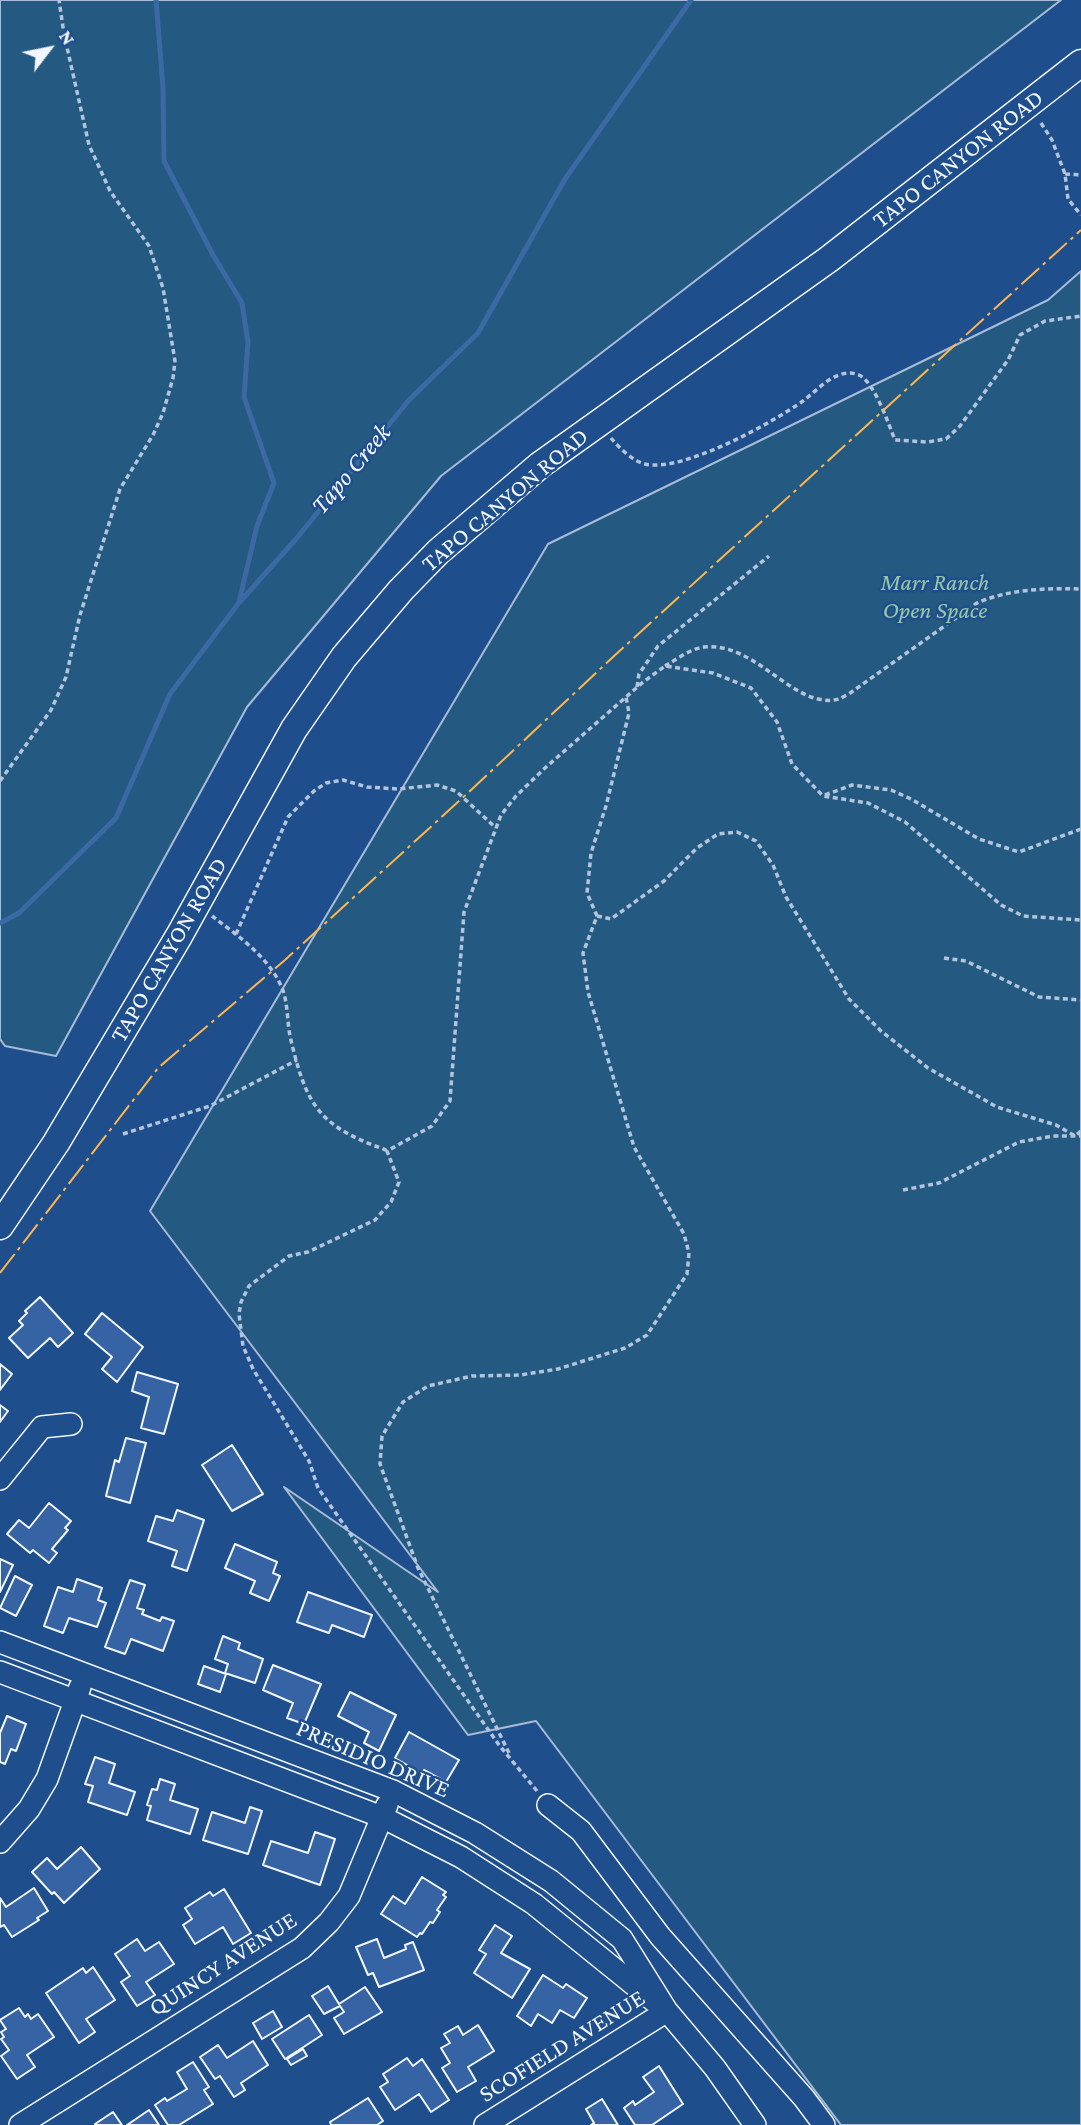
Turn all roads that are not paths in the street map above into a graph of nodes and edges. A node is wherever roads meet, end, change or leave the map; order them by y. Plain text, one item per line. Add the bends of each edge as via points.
1 (1081, 63) edge
2 (0, 1226) edge
3 (71, 1424) dead end
4 (0, 1479) edge
5 (0, 1642) edge
6 (0, 1672) edge
7 (85, 1674) junction
8 (75, 1700) junction
9 (393, 1791) junction
10 (548, 1805) road end
11 (382, 1817) junction
12 (0, 1842) edge
13 (667, 2011) junction
14 (20, 2125) edge
15 (485, 2125) edge
16 (755, 2125) edge
17 (824, 2125) edge

1 - 2 main road, TAPO CANYON ROAD via 829,260 540,465 463,529 401,590 344,657 294,729 56,1143
3 - 4 street via 42,1427
5 - 7 street, PRESIDIO DRIVE
6 - 8 street, PRESIDIO DRIVE
7 - 8 street
7 - 9 street, PRESIDIO DRIVE
8 - 11 street, PRESIDIO DRIVE
8 - 12 street via 47,1779 29,1809
9 - 11 street, QUINCY AVENUE
9 - 13 street, PRESIDIO DRIVE via 475,1833 551,1881 622,1939
10 - 17 street via 581,1831 660,1936
11 - 13 street, PRESIDIO DRIVE via 461,1857 534,1904
11 - 14 street, QUINCY AVENUE via 349,1896 302,1948
13 - 15 street, SCOFIELD AVENUE
13 - 16 street, PRESIDIO DRIVE

